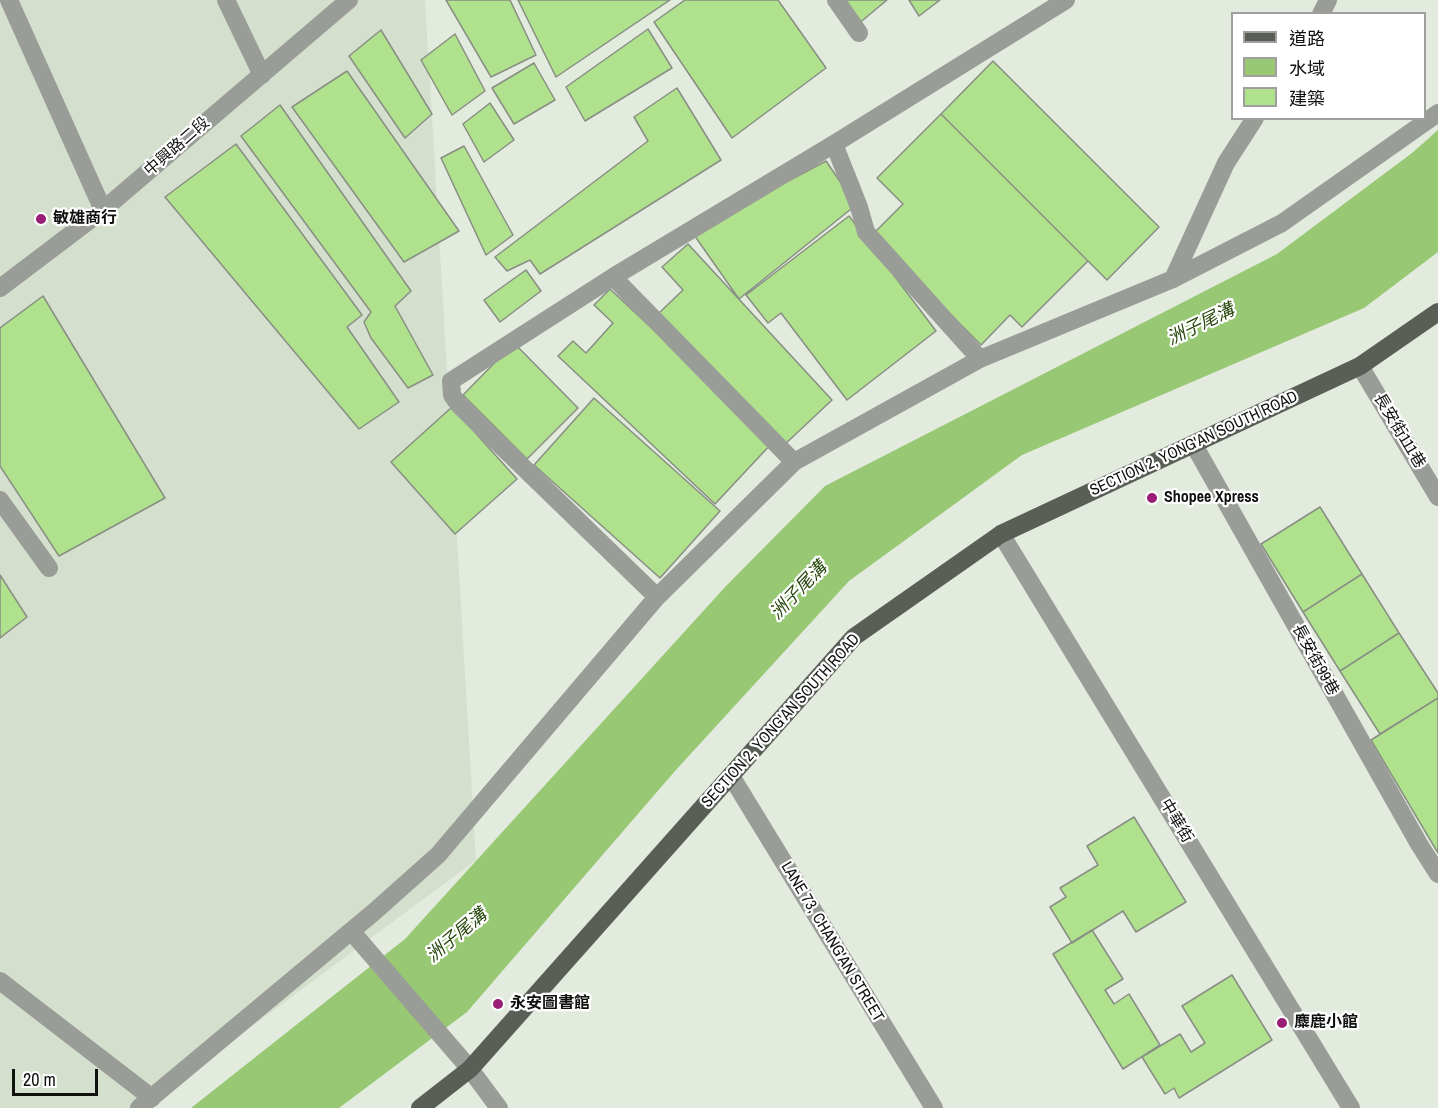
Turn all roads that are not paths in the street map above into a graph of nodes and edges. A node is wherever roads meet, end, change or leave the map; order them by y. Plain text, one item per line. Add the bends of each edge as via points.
1 (9, 0) edge
2 (226, 0) edge
3 (349, 0) edge
4 (836, 0) edge
5 (1066, 0) edge
6 (859, 33) dead end
7 (262, 75) junction
8 (1438, 113) edge
9 (1255, 120) edge
10 (834, 144) junction
11 (103, 210) junction
12 (613, 277) junction
13 (1173, 279) junction
14 (0, 288) edge
15 (1438, 312) edge
16 (980, 359) junction
17 (1360, 366) junction
18 (1194, 445) junction
19 (794, 462) junction
20 (1438, 496) edge
21 (0, 500) edge
22 (1001, 534) junction
23 (49, 568) dead end
24 (657, 597) junction
25 (731, 776) junction
26 (1438, 874) edge
27 (351, 932) junction
28 (0, 981) edge
29 (470, 1070) junction
30 (146, 1103) edge
31 (420, 1108) edge
32 (499, 1108) edge
33 (934, 1108) edge
34 (1351, 1108) edge

1 - 11 street
2 - 7 street
3 - 7 street, 中興路二段
4 - 6 street
5 - 10 street
7 - 11 street, 中興路二段
8 - 13 street via 1282,223
9 - 13 street via 1226,164
10 - 12 street
10 - 16 street via 866,232
11 - 14 street, 中興路二段
12 - 19 street
12 - 24 street via 451,381 452,394
13 - 16 street
15 - 17 main road, SECTION 2, YONG'AN SOUTH ROAD
16 - 19 street
17 - 18 main road, SECTION 2, YONG'AN SOUTH ROAD
17 - 20 street, 長安街111巷
18 - 22 main road, SECTION 2, YONG'AN SOUTH ROAD
18 - 26 street, 長安街99巷
19 - 24 street
21 - 23 street
22 - 25 main road, SECTION 2, YONG'AN SOUTH ROAD via 854,637
22 - 34 street, 中華街
24 - 27 street via 438,855
25 - 29 main road, SECTION 2, YONG'AN SOUTH ROAD
25 - 33 street, LANE 73, CHANG'AN STREET
27 - 29 street
27 - 30 street
28 - 30 street
29 - 31 main road, SECTION 2, YONG'AN SOUTH ROAD
29 - 32 street

